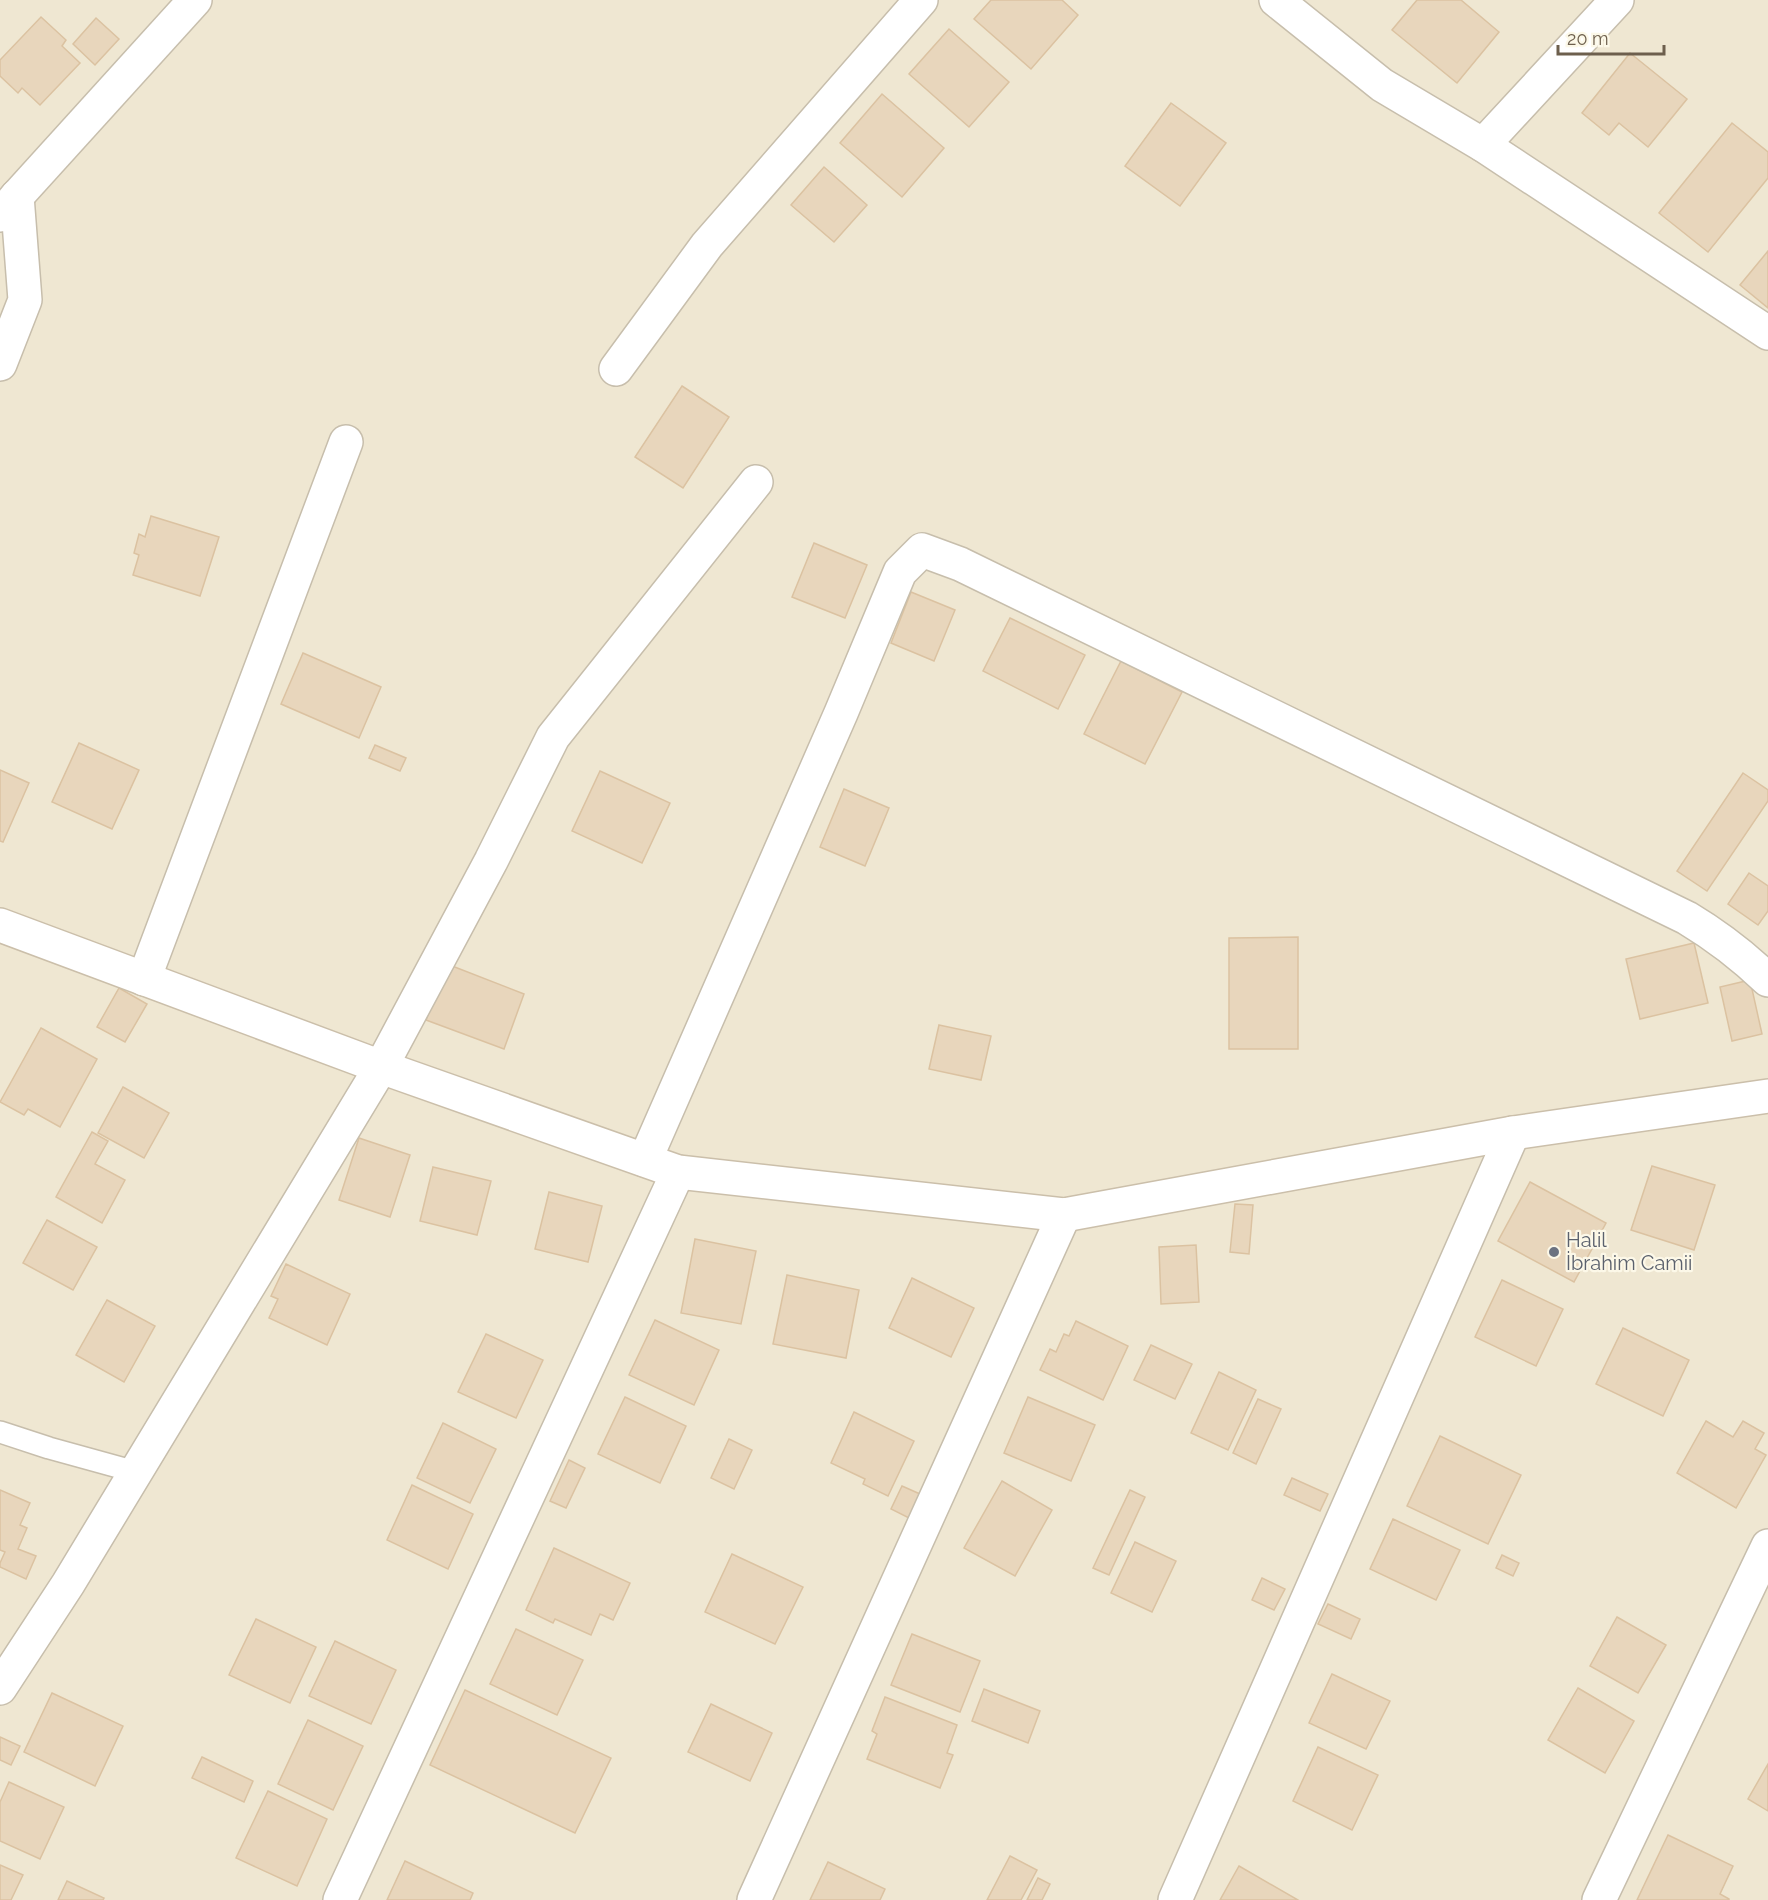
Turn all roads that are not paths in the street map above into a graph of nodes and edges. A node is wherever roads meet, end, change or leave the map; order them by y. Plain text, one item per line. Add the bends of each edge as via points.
1 (195, 0) edge
2 (921, 0) edge
3 (1276, 0) edge
4 (1617, 0) edge
5 (1483, 146) junction
6 (9, 205) edge
7 (1768, 333) edge
8 (0, 364) edge
9 (616, 369) dead end
10 (346, 442) dead end
11 (756, 482) dead end
12 (0, 926) edge
13 (144, 979) junction
14 (1768, 980) edge
15 (381, 1067) junction
16 (1768, 1096) edge
17 (1514, 1132) junction
18 (645, 1160) junction
19 (678, 1172) junction
20 (1064, 1215) junction
21 (0, 1432) edge
22 (136, 1472) junction
23 (1768, 1546) edge
24 (0, 1688) edge
25 (340, 1900) edge
26 (754, 1900) edge
27 (1175, 1900) edge
28 (1599, 1900) edge

1 - 6 street
2 - 9 street via 707,245
3 - 5 street via 1382,85
4 - 5 street
5 - 7 street
6 - 8 street via 25,300
10 - 13 street
11 - 15 street via 553,737
12 - 13 street
13 - 15 street
14 - 18 street via 1724,942 1687,918 970,569 922,550 900,572
15 - 18 street
15 - 22 street
16 - 17 street
17 - 20 street
17 - 27 street
18 - 19 street
19 - 20 street
19 - 25 street
20 - 26 street
21 - 22 lane
22 - 24 street
23 - 28 street

